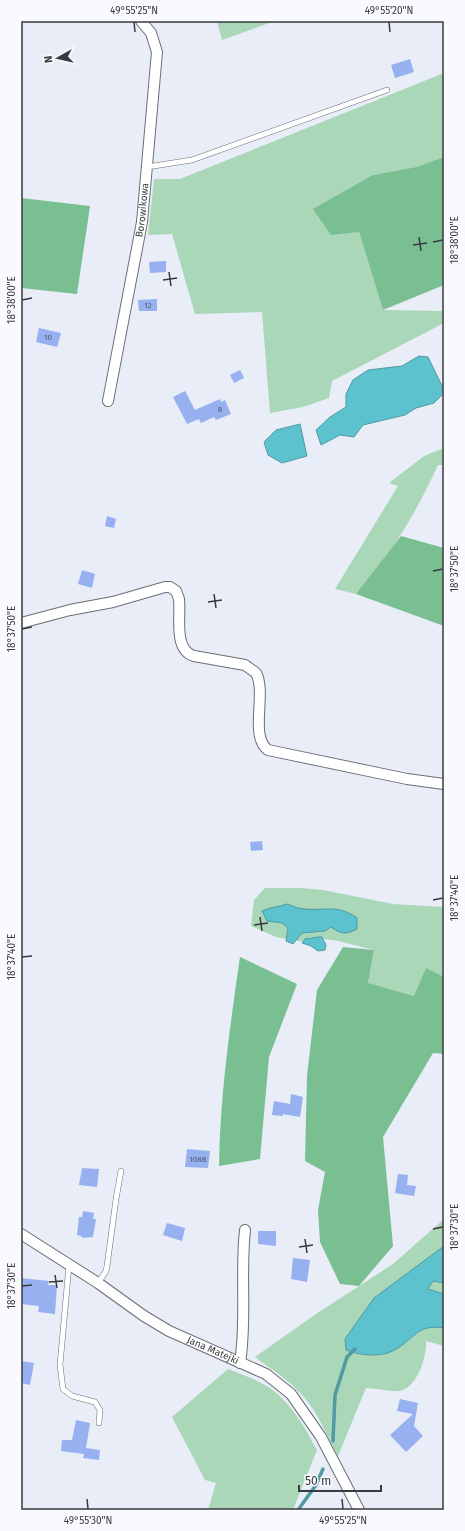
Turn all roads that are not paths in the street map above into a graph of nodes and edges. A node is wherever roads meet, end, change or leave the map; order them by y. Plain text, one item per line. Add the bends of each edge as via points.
1 (140, 21) edge
2 (387, 90) dead end
3 (147, 167) junction
4 (108, 401) dead end
5 (21, 623) edge
6 (444, 784) edge
7 (121, 1171) dead end
8 (245, 1230) dead end
9 (21, 1234) edge
10 (69, 1264) junction
11 (98, 1283) junction
12 (240, 1364) junction
13 (99, 1423) dead end
14 (359, 1510) edge

1 - 3 street, Borowikowa via 151,34 157,52
2 - 3 lane via 192,160
3 - 4 street, Borowikowa via 142,222
5 - 6 street via 113,602 160,588 173,588 179,599 180,635 187,653 245,665 256,673 260,685 259,733 264,747 272,751 407,779
7 - 11 lane via 106,1271
8 - 12 street via 243,1347
9 - 10 street, Jana Matejki
10 - 11 street, Jana Matejki
10 - 13 lane via 60,1365 62,1389 72,1396 95,1402 100,1410
11 - 12 street, Jana Matejki via 169,1331
12 - 14 street, Jana Matejki via 266,1374 298,1403 321,1437

